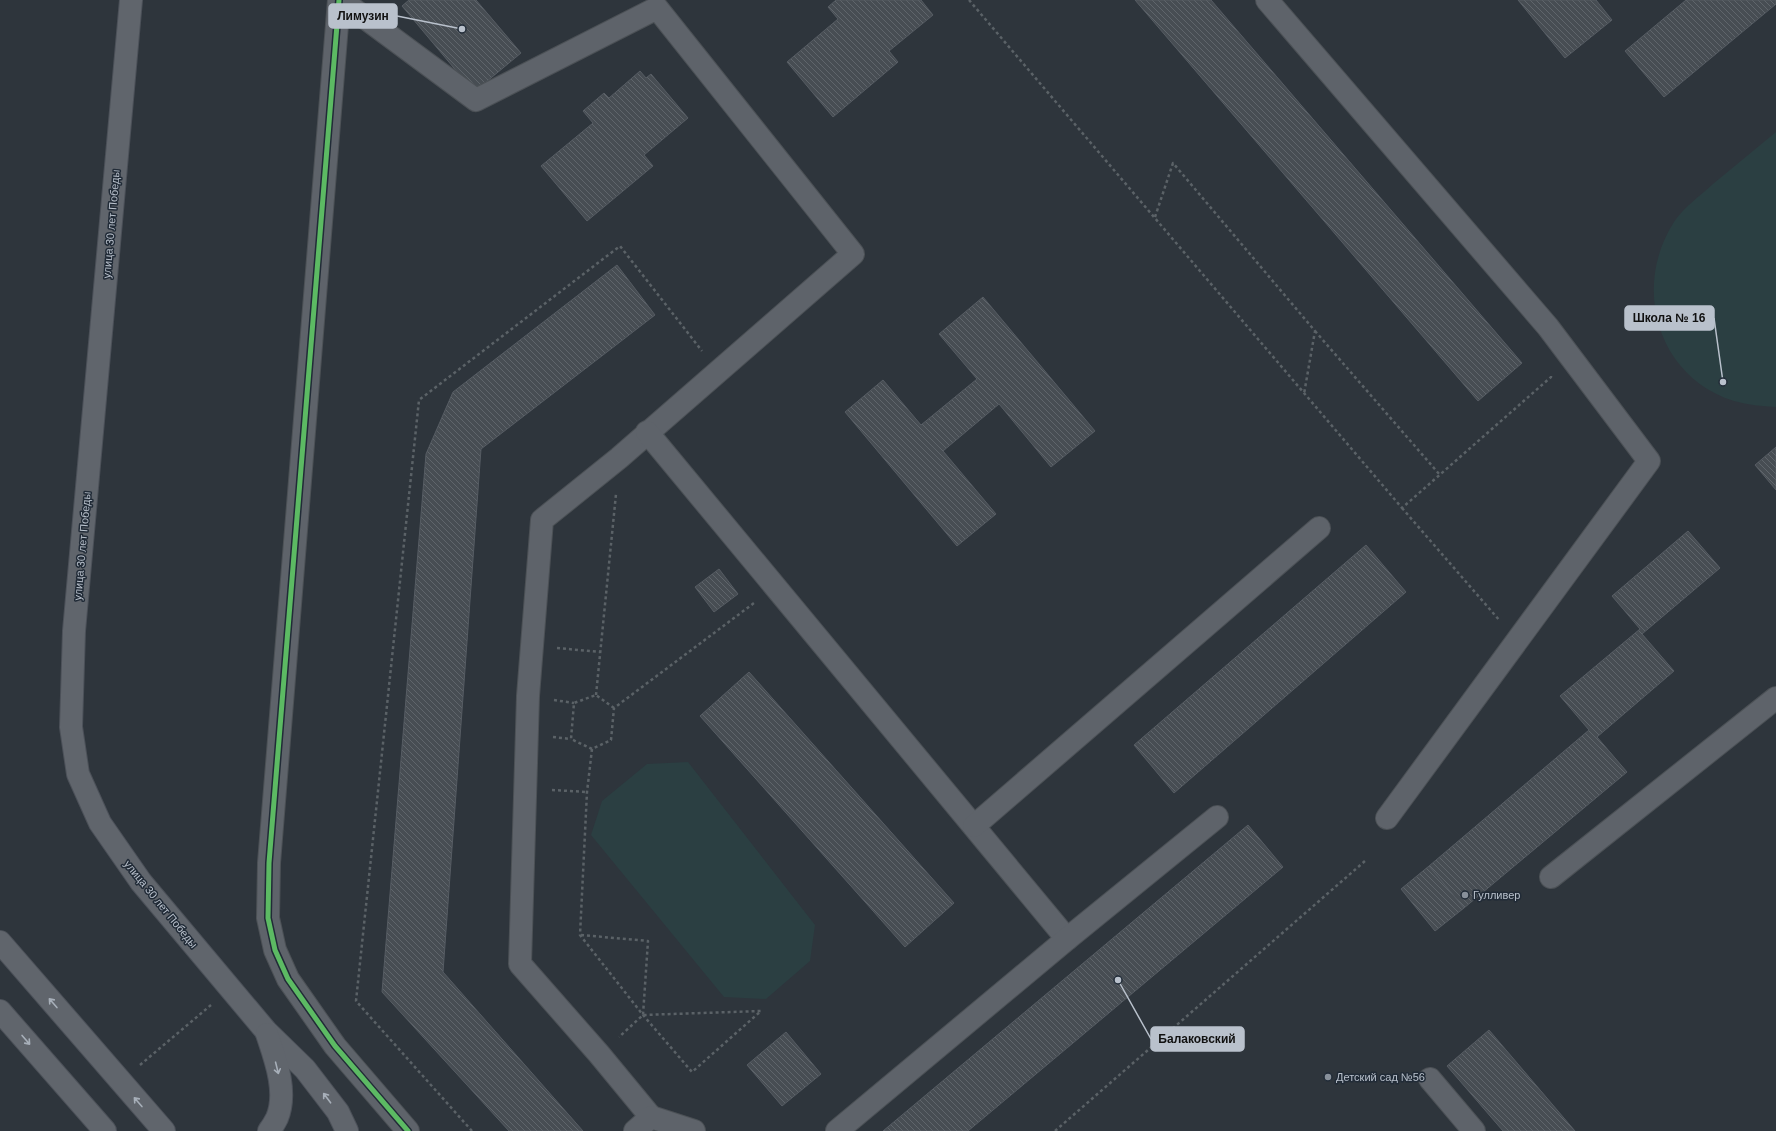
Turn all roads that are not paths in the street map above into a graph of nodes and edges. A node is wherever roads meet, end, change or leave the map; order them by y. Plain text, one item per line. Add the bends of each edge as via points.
1 (131, 0) edge
2 (340, 0) edge
3 (1267, 0) edge
4 (662, 4) edge
5 (647, 432) junction
6 (1320, 528) dead end
7 (1776, 698) edge
8 (1217, 817) dead end
9 (1387, 818) dead end
10 (974, 826) junction
11 (1551, 877) dead end
12 (1067, 939) junction
13 (0, 942) edge
14 (0, 1010) edge
15 (266, 1031) junction
16 (1430, 1079) dead end
17 (643, 1124) edge
18 (105, 1131) edge
19 (164, 1131) edge
20 (269, 1131) edge
21 (346, 1131) edge
22 (408, 1131) edge
23 (694, 1131) edge
24 (837, 1131) edge
25 (1474, 1131) edge

1 - 15 main road, улица 30 лет Победы via 74,631 71,727 78,774 100,823 140,882
2 - 4 street via 476,100
2 - 22 street via 268,863 268,918 275,950 288,979 335,1046
3 - 9 street via 1548,327 1649,461
4 - 5 street via 853,254
5 - 10 street
5 - 17 street via 542,520 532,645 520,964 599,1054
6 - 10 street
7 - 11 street
8 - 12 street
10 - 12 street
12 - 24 street
19 -> 13 main road
14 -> 18 main road
15 -> 20 main road via 279,1070 281,1094 278,1117
21 -> 15 main road, улица 30 лет Победы via 338,1112 305,1069
16 - 25 street
17 - 23 street

